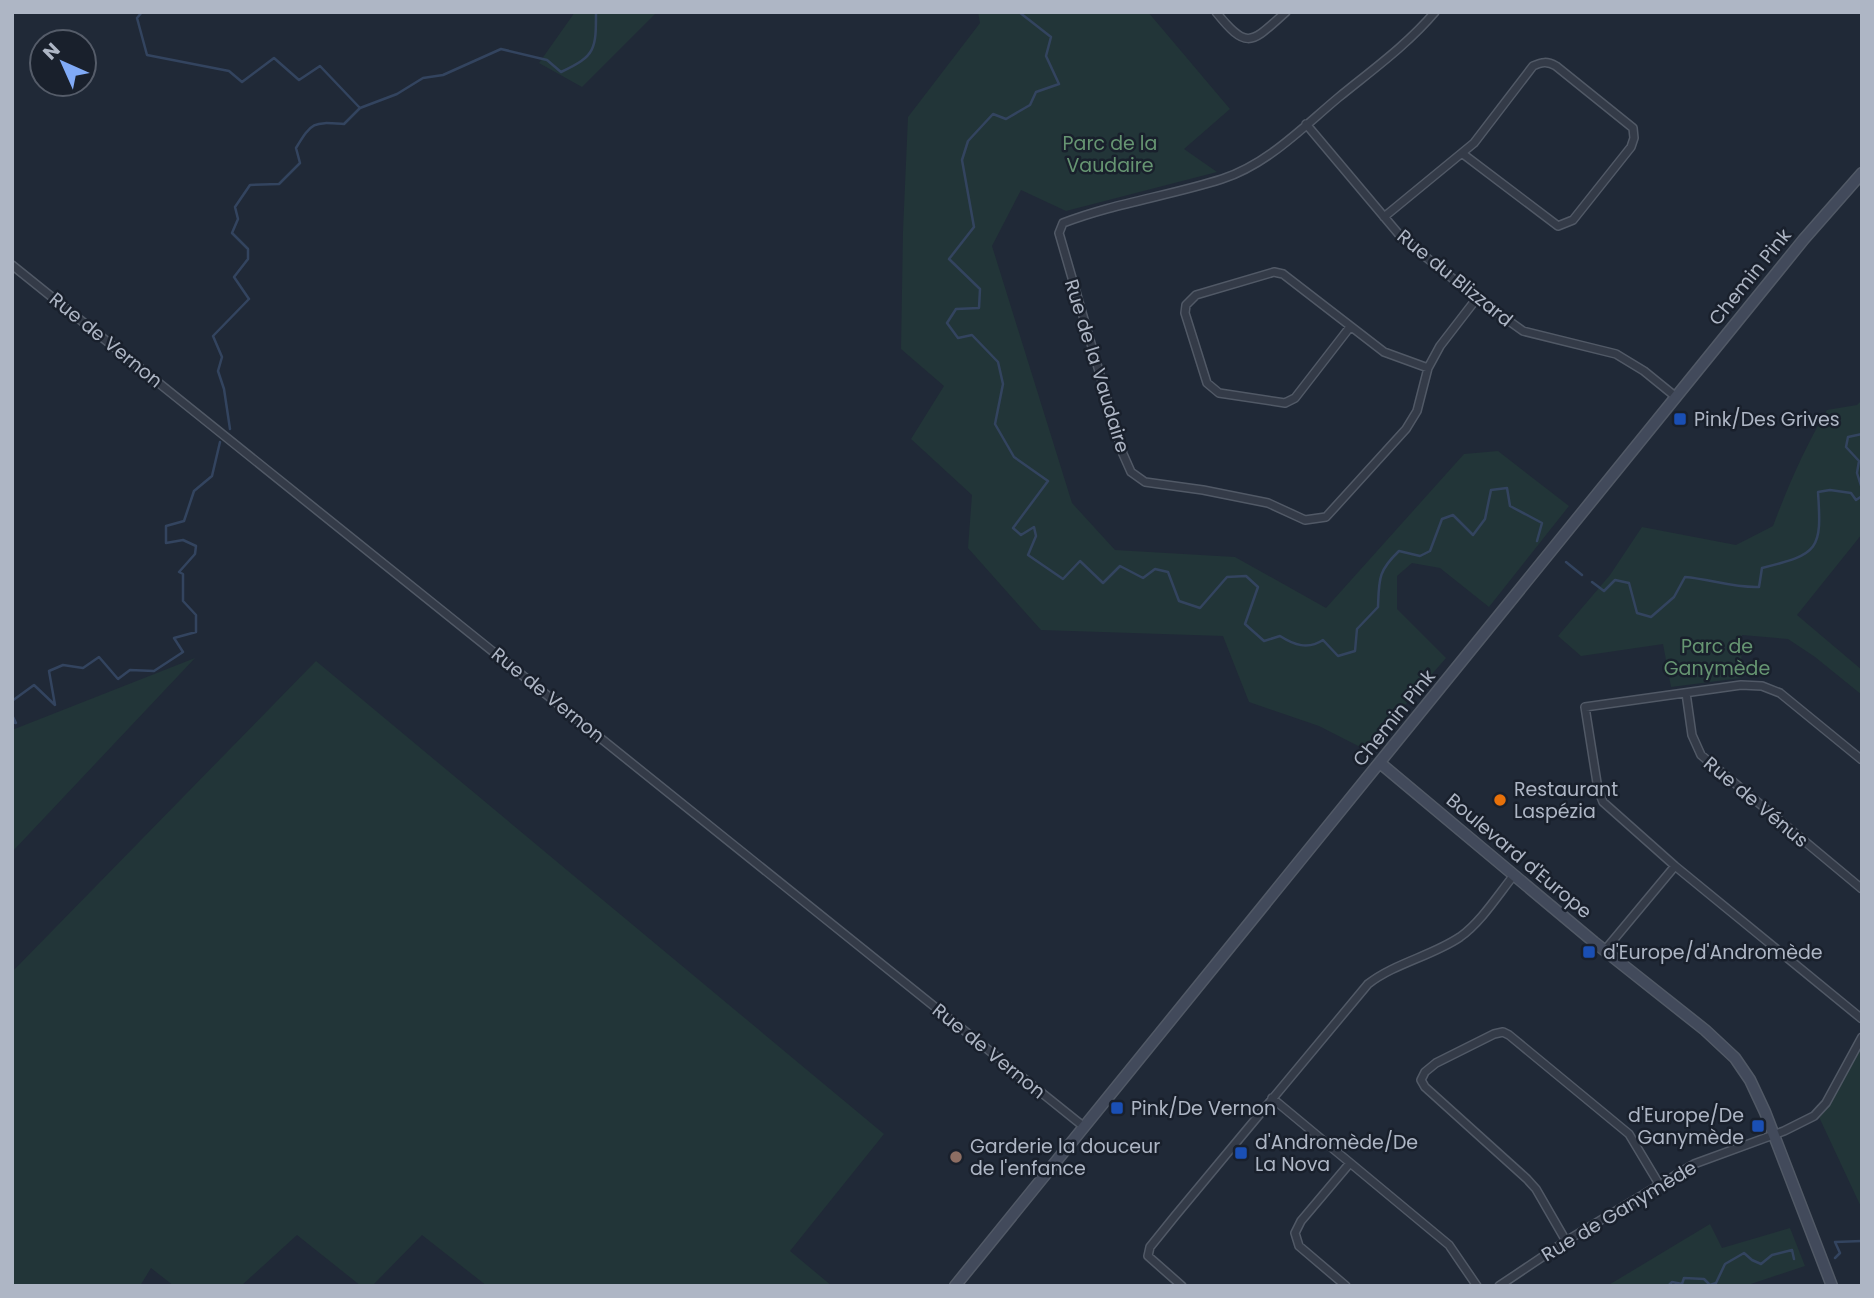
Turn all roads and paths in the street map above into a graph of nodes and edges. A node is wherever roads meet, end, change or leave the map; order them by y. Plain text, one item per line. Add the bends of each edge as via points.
1 (1216, 12) edge
2 (1286, 12) edge
3 (1431, 13) edge
4 (1306, 124) junction
5 (1462, 154) junction
6 (1862, 173) edge
7 (1384, 217) junction
8 (12, 265) edge
9 (1478, 298) junction
10 (1350, 327) junction
11 (1428, 368) junction
12 (1676, 397) junction
13 (1686, 693) junction
14 (1862, 760) edge
15 (1380, 763) junction
16 (1675, 866) junction
17 (1514, 875) junction
18 (1862, 889) edge
19 (1605, 950) junction
20 (1862, 1019) edge
21 (1862, 1037) edge
22 (1272, 1098) junction
23 (1083, 1126) junction
24 (1773, 1135) junction
25 (1350, 1163) junction
26 (1659, 1184) junction
27 (1566, 1241) junction
28 (955, 1286) edge
29 (1182, 1286) edge
30 (1346, 1286) edge
31 (1477, 1286) edge
32 (1499, 1286) edge
33 (1832, 1286) edge

1 - 2 street via 1246,40 1256,38
3 - 4 street, Rue de la Vaudaire via 1407,42
4 - 7 street, Rue du Blizzard
4 - 11 street, Rue de la Vaudaire via 1269,156 1223,178 1063,223 1059,233 1064,253 1130,472 1145,482 1268,503 1305,520 1326,517 1406,429 1418,411
5 - 5 street via 1541,62 1556,66 1633,128 1631,147 1573,220 1558,226
5 - 7 street
6 - 12 main road, Chemin Pink
7 - 9 street, Rue du Blizzard via 1402,238
8 - 23 street, Rue de Vernon
9 - 11 street, Rue de la Vaudaire
9 - 12 street, Rue du Blizzard via 1523,331 1616,354
10 - 10 street via 1283,274 1274,272 1196,295 1186,304 1207,383 1219,393 1285,403 1295,398
10 - 11 street via 1384,352
12 - 15 main road, Chemin Pink
13 - 14 street via 1750,685 1774,690
13 - 16 street via 1585,707 1603,802
13 - 18 street, Rue de Vénus via 1692,736 1701,755
15 - 17 main road, Boulevard d'Europe
15 - 23 main road, Chemin Pink
16 - 19 street
16 - 20 street
17 - 19 main road, Boulevard d'Europe
17 - 22 street via 1460,937 1368,984
19 - 24 main road, Boulevard d'Europe via 1726,1048 1750,1080
21 - 24 street, Rue de Ganymède via 1821,1110
22 - 25 street
22 - 29 street via 1150,1247 1148,1256
23 - 28 main road, Chemin Pink
24 - 26 street, Rue de Ganymède via 1694,1164
24 - 33 main road, Boulevard d'Europe
25 - 30 street via 1295,1233 1299,1246
25 - 31 street via 1449,1245
26 - 27 street, Rue de Ganymède
26 - 27 street via 1629,1134 1509,1035 1494,1034 1430,1067 1421,1080 1425,1087 1527,1179
27 - 32 street, Rue de Ganymède

